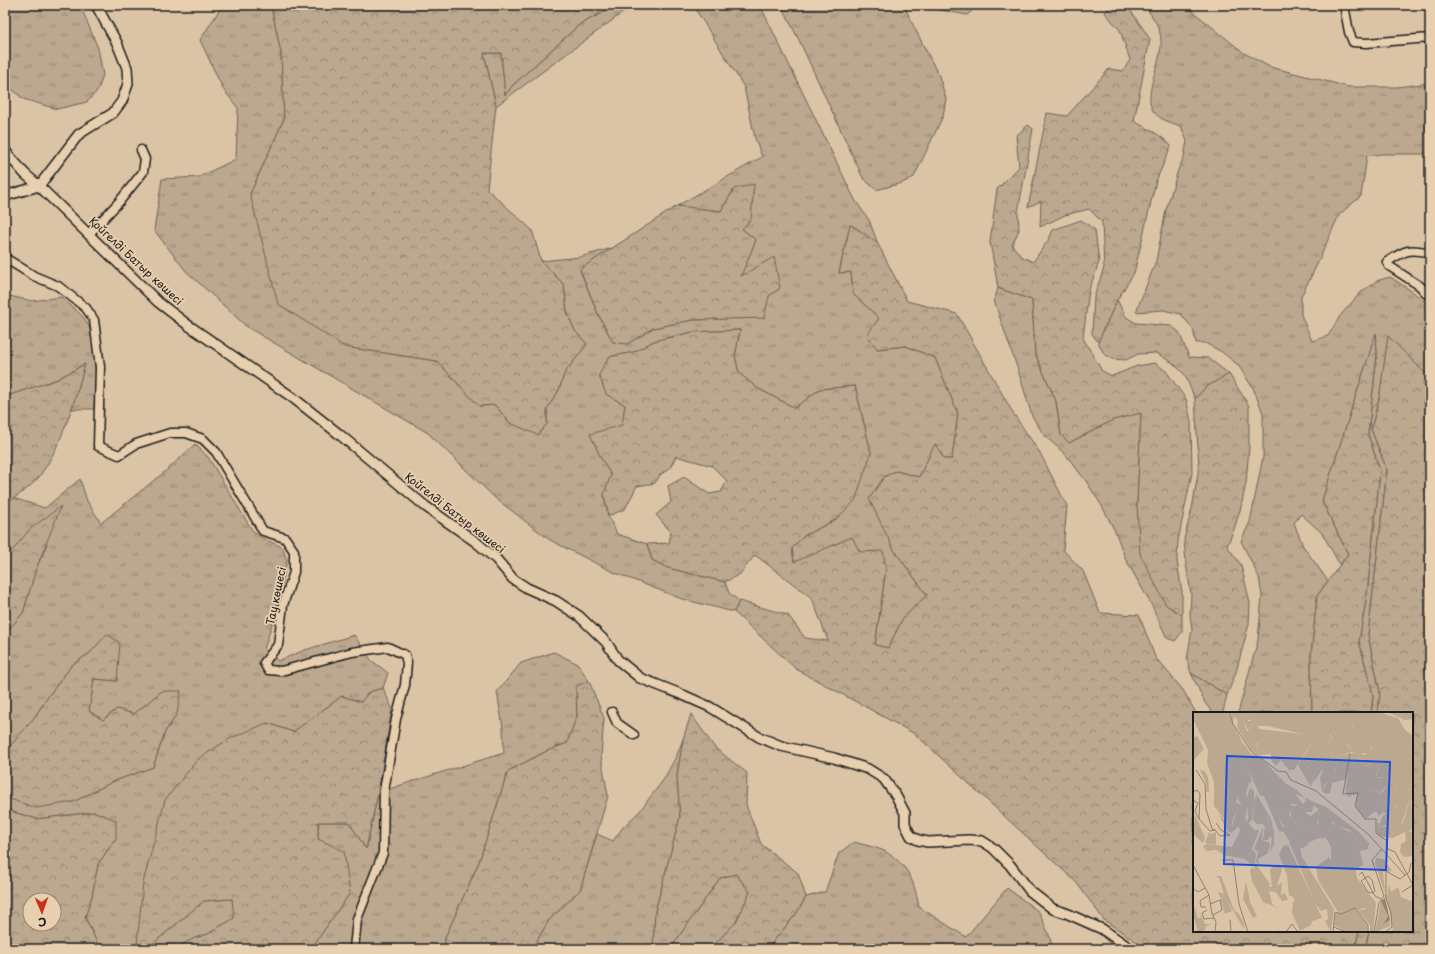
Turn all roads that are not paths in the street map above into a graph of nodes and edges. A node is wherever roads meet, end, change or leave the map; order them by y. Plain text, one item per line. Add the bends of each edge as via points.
1 (96, 5) edge
2 (1344, 5) edge
3 (1430, 38) edge
4 (141, 150) dead end
5 (5, 151) edge
6 (39, 186) junction
7 (5, 196) edge
8 (88, 234) junction
9 (1430, 253) edge
10 (5, 258) edge
11 (1430, 297) edge
12 (612, 712) dead end
13 (634, 735) dead end
14 (354, 949) edge
15 (1131, 949) edge

1 - 6 street via 125,62 128,84 122,102 113,113 78,134
2 - 3 street via 1353,42
4 - 8 street via 145,159 143,172
5 - 6 street, Қойгелді Батыр көшесі
6 - 7 street
6 - 8 street, Қойгелді Батыр көшесі
8 - 15 street, Қойгелді Батыр көшесі via 158,302 298,401 425,506 476,542 496,559 513,579 579,616 606,642 618,660 640,678 710,707 759,737 781,746 868,769 884,779 896,796 905,814 905,824 911,836 928,842 982,840 1010,865 1030,891 1052,909 1102,929
9 - 11 street via 1416,250 1402,252 1387,262 1389,266 1420,286
10 - 14 street, Тау көшесі via 34,276 58,286 86,308 94,320 100,366 98,446 119,455 136,444 170,433 186,433 203,439 216,452 263,531 285,538 294,551 294,572 283,605 278,645 264,663 268,670 281,670 352,652 388,647 405,655 407,662 404,685 384,791 383,853 357,919
12 - 13 street via 617,723

